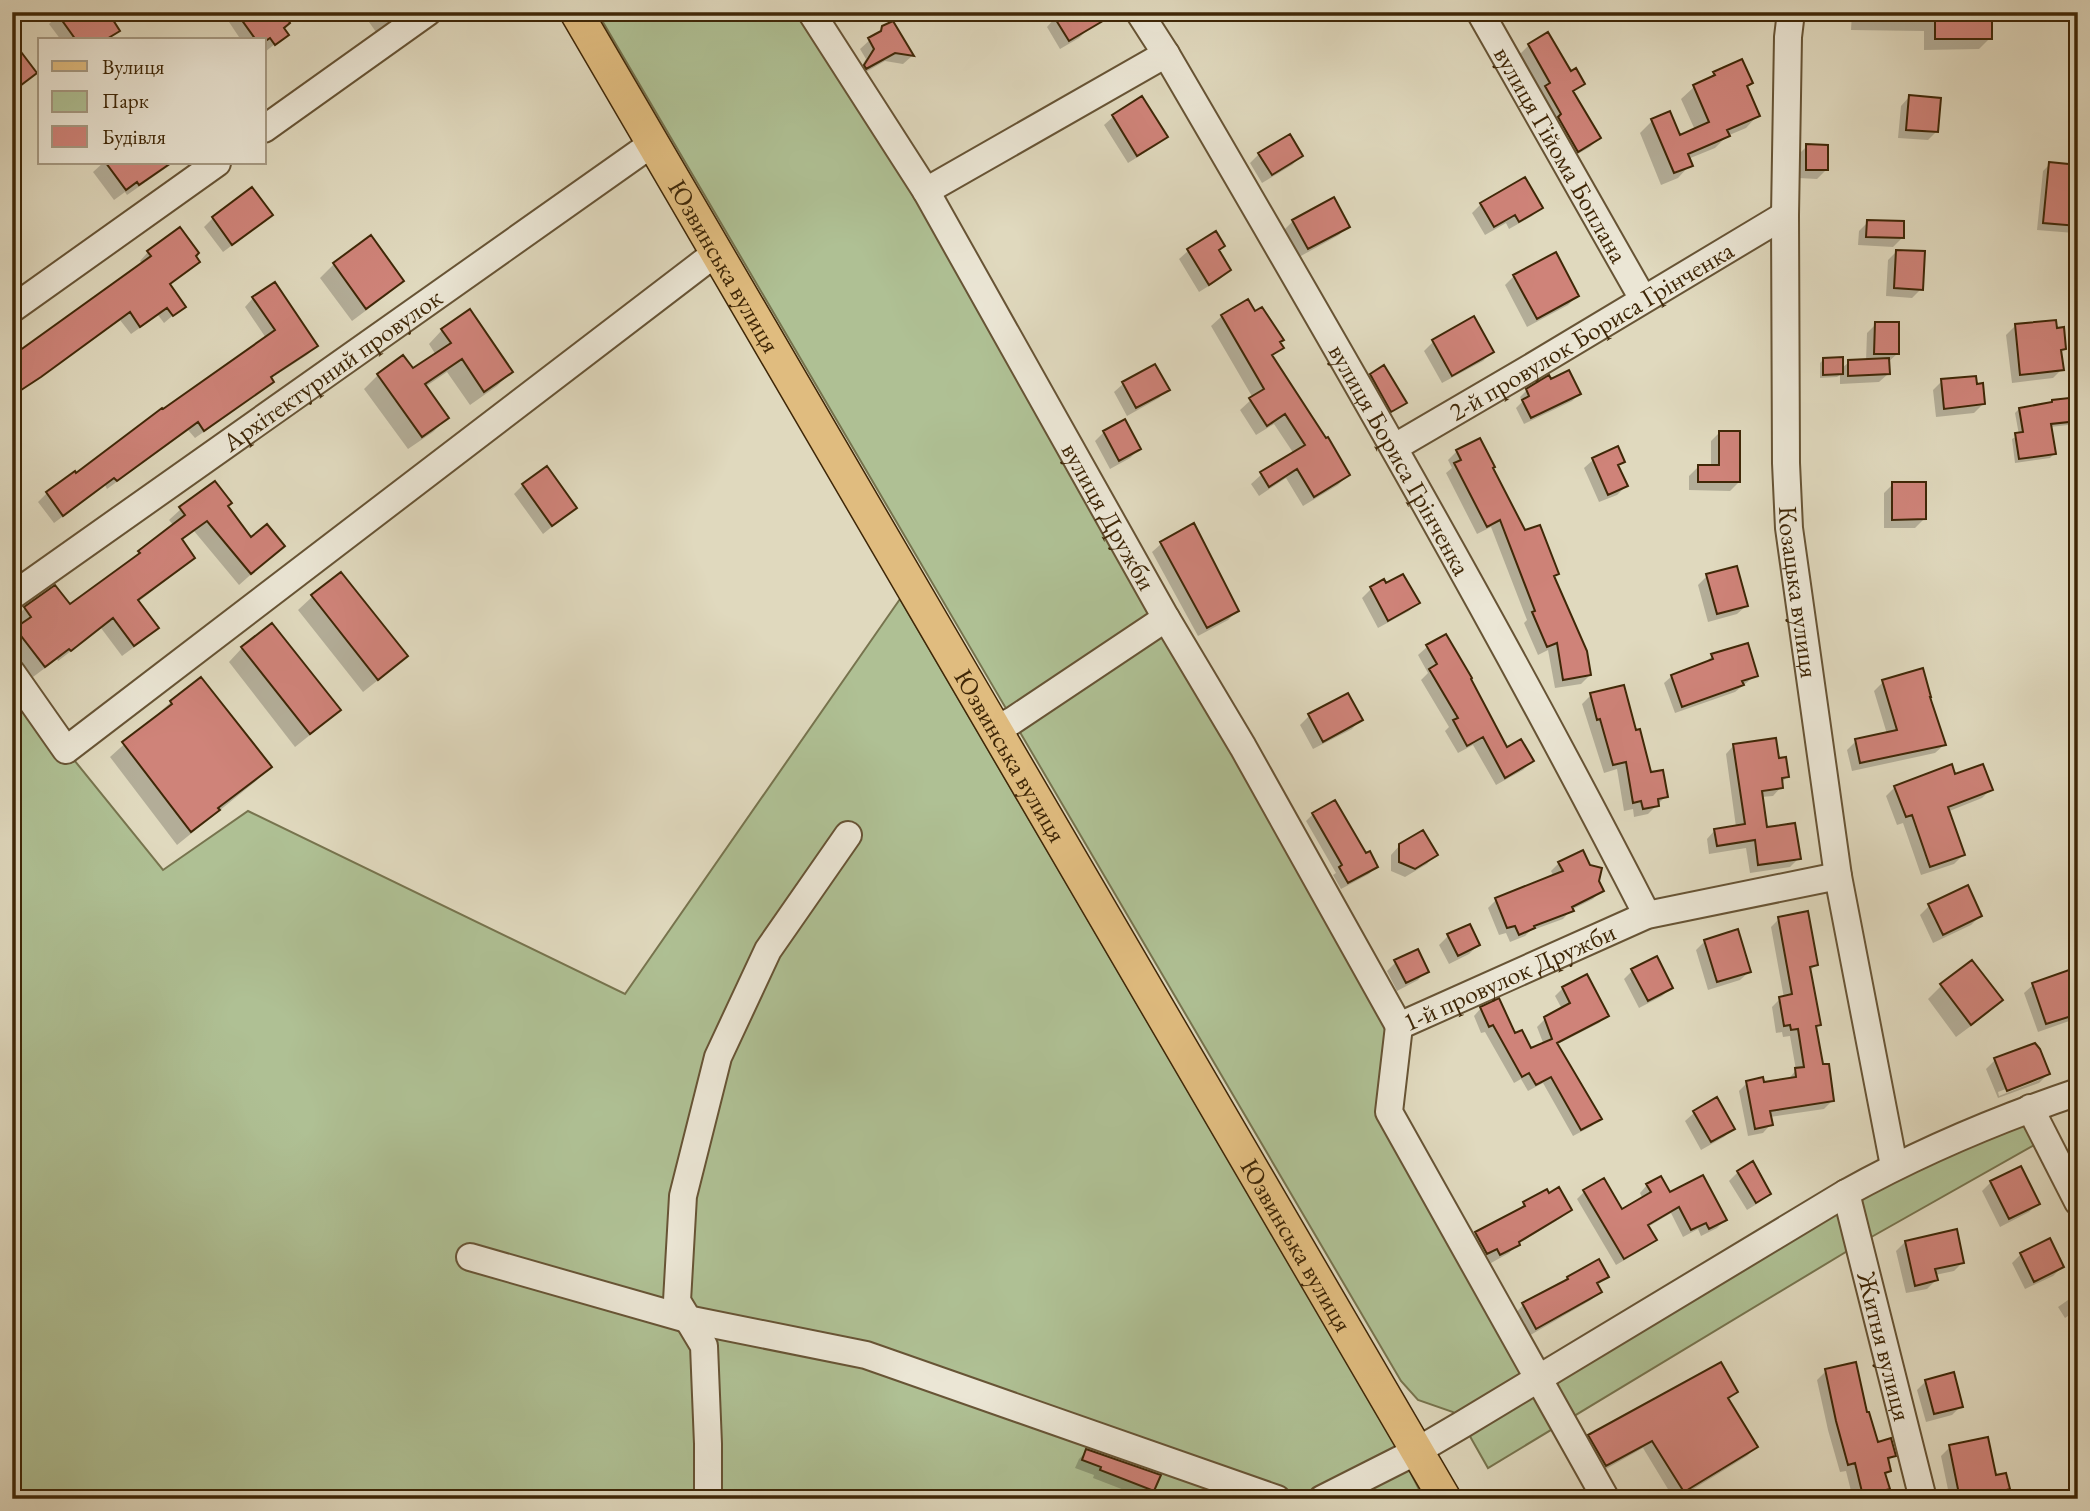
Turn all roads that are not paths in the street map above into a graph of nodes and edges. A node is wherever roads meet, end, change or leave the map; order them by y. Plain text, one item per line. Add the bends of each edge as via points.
1 (428, 12) edge
2 (576, 12) edge
3 (811, 12) edge
4 (1139, 12) edge
5 (1480, 12) edge
6 (1791, 12) edge
7 (1166, 54) junction
8 (266, 128) edge
9 (653, 143) junction
10 (216, 164) edge
11 (926, 191) junction
12 (1785, 215) junction
13 (717, 252) junction
14 (1643, 299) junction
15 (12, 309) edge
16 (1395, 447) junction
17 (12, 596) edge
18 (1166, 618) junction
19 (12, 674) edge
20 (996, 729) junction
21 (848, 835) dead end
22 (1838, 876) junction
23 (1647, 915) junction
24 (1399, 1026) junction
25 (2078, 1092) edge
26 (2030, 1108) junction
27 (1894, 1166) junction
28 (1846, 1193) junction
29 (2078, 1202) edge
30 (470, 1257) dead end
31 (687, 1319) junction
32 (1538, 1378) junction
33 (1417, 1451) junction
34 (708, 1499) edge
35 (1277, 1499) edge
36 (1322, 1499) edge
37 (1445, 1499) edge
38 (1606, 1499) edge
39 (1923, 1499) edge

1 - 8 street
2 - 9 main road, Юзвинська вулиця
3 - 11 street, вулиця Дружби
4 - 7 street, вулиця Бориса Грінченка
5 - 14 street, вулиця Гійома Боплана
6 - 12 street, Козацька вулиця
7 - 11 street
7 - 16 street, вулиця Бориса Грінченка
9 - 13 main road, Юзвинська вулиця
9 - 17 street, Архітектурний провулок
10 - 15 street
11 - 18 street, вулиця Дружби
12 - 14 street, 2-й провулок Бориса Грінченка
12 - 22 street, Козацька вулиця via 1789,528
13 - 19 street via 66,750
13 - 20 main road, Юзвинська вулиця
14 - 16 street, 2-й провулок Бориса Грінченка
16 - 23 street, вулиця Бориса Грінченка via 1573,770
18 - 20 street
18 - 24 street, вулиця Дружби
20 - 33 main road, Юзвинська вулиця
21 - 31 street via 768,950 718,1057 683,1196 677,1301
22 - 23 street, 1-й провулок Дружби
22 - 27 street, Козацька вулиця
23 - 24 street, 1-й провулок Дружби
24 - 32 street, 1-й провулок Дружби via 1389,1112
25 - 26 street
26 - 27 street
26 - 29 street
27 - 28 street
28 - 32 street
28 - 39 street, Житня вулиця
30 - 31 street
31 - 34 street via 704,1346
31 - 35 street via 866,1355
32 - 33 street
32 - 38 street, 1-й провулок Дружби
33 - 36 street
33 - 37 main road, Юзвинська вулиця

